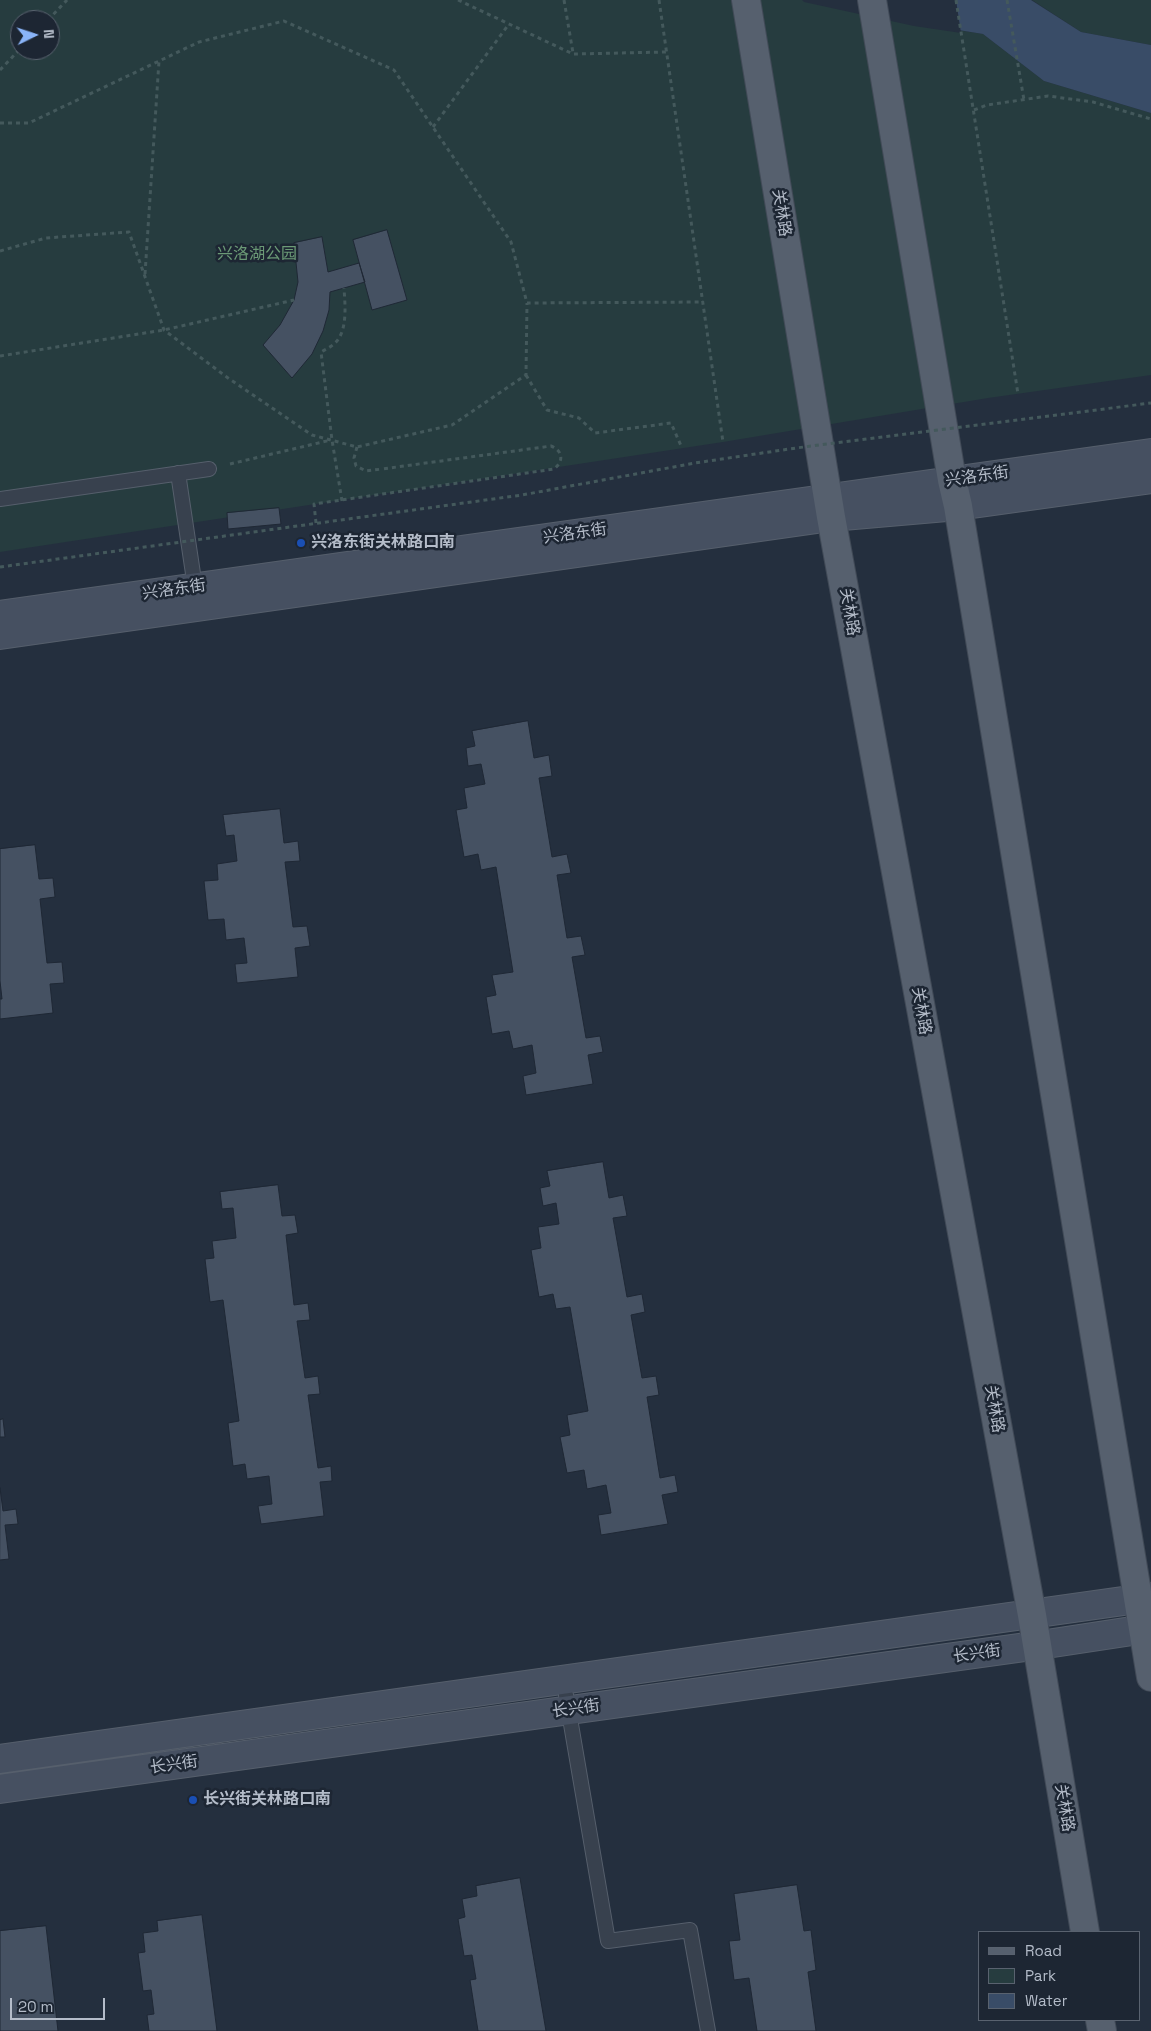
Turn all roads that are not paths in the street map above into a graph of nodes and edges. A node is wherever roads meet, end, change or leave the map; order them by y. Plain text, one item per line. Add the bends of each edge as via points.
1 (746, 0) edge
2 (872, 0) edge
3 (1151, 453) edge
4 (209, 469) road end
5 (178, 473) junction
6 (1151, 479) edge
7 (955, 493) junction
8 (0, 499) edge
9 (830, 507) junction
10 (195, 587) junction
11 (0, 615) edge
12 (0, 635) edge
13 (1144, 1598) edge
14 (1032, 1615) junction
15 (1147, 1629) edge
16 (1037, 1646) junction
17 (1151, 1677) edge
18 (567, 1703) junction
19 (0, 1759) edge
20 (0, 1789) edge
21 (1085, 1931) edge
22 (708, 2031) edge

1 - 9 main road, 关林路
2 - 7 main road
3 - 7 main road, 兴洛东街
4 - 5 lane
5 - 8 lane
5 - 10 lane
6 - 7 main road, 兴洛东街
7 - 9 main road, 兴洛东街
7 - 13 main road
9 - 10 main road, 兴洛东街
9 - 12 main road, 兴洛东街
9 - 14 main road, 关林路
10 - 11 main road, 兴洛东街
13 - 14 main road, 长兴街
13 - 15 main road
14 - 16 main road, 关林路
14 - 19 main road, 长兴街
15 - 16 main road, 长兴街
15 - 17 main road
16 - 18 main road, 长兴街
16 - 21 main road, 关林路
18 - 20 main road, 长兴街
18 - 22 lane via 608,1941 690,1930

